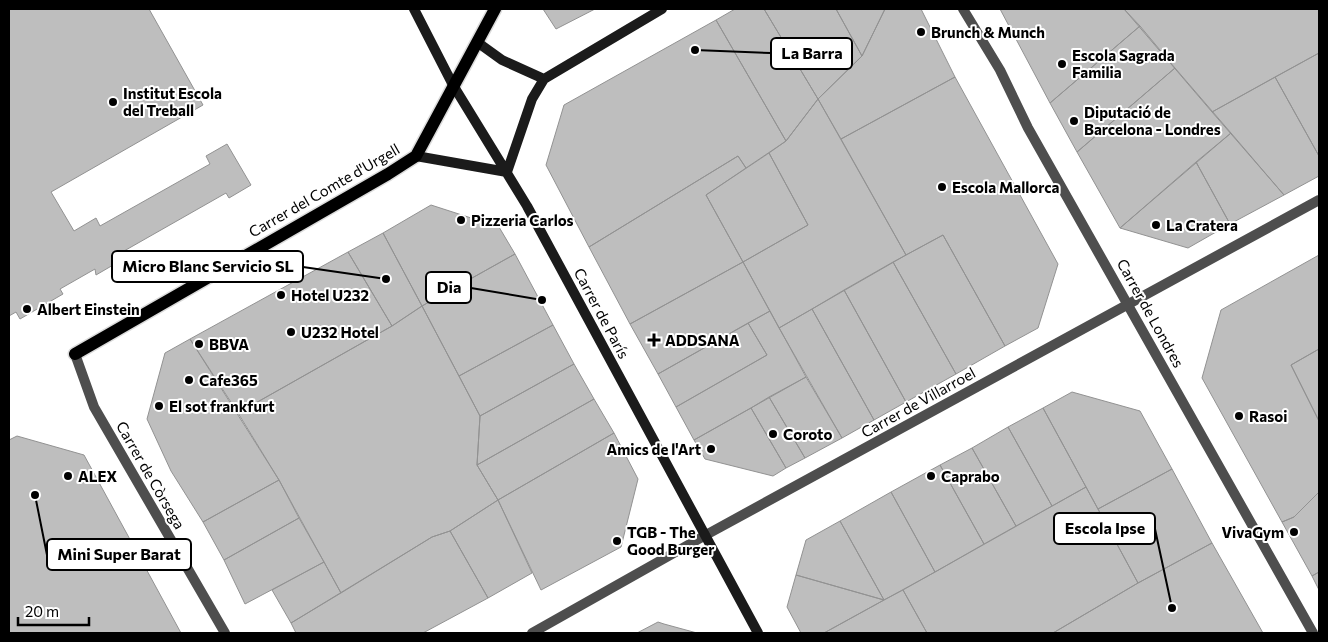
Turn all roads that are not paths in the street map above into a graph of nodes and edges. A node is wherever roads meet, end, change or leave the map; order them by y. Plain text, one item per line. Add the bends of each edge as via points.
1 (414, 9) edge
2 (495, 9) edge
3 (662, 9) edge
4 (963, 9) edge
5 (477, 42) junction
6 (544, 79) junction
7 (453, 84) junction
8 (416, 156) junction
9 (507, 172) junction
10 (1319, 200) edge
11 (1128, 304) junction
12 (75, 354) joint
13 (704, 536) junction
14 (225, 633) edge
15 (532, 633) edge
16 (758, 633) edge
17 (1313, 633) edge

1 - 7 main road, Carrer de París
2 - 5 main road, Carrer del Comte d'Urgell
3 - 6 main road
4 - 11 street, Carrer de Londres via 1000,70 1028,128
5 - 6 main road via 502,60
5 - 7 main road, Carrer del Comte d'Urgell
6 - 9 main road via 532,99
7 - 8 main road, Carrer del Comte d'Urgell
7 - 9 main road, Carrer de París
8 - 9 main road
8 - 12 main road, Carrer del Comte d'Urgell
9 - 13 main road, Carrer de París
10 - 11 street, Carrer de Villarroel
11 - 13 street, Carrer de Villarroel
11 - 17 street, Carrer de Londres
12 - 14 street, Carrer de Còrsega via 94,407
13 - 15 street, Carrer de Villarroel
13 - 16 main road, Carrer de París

